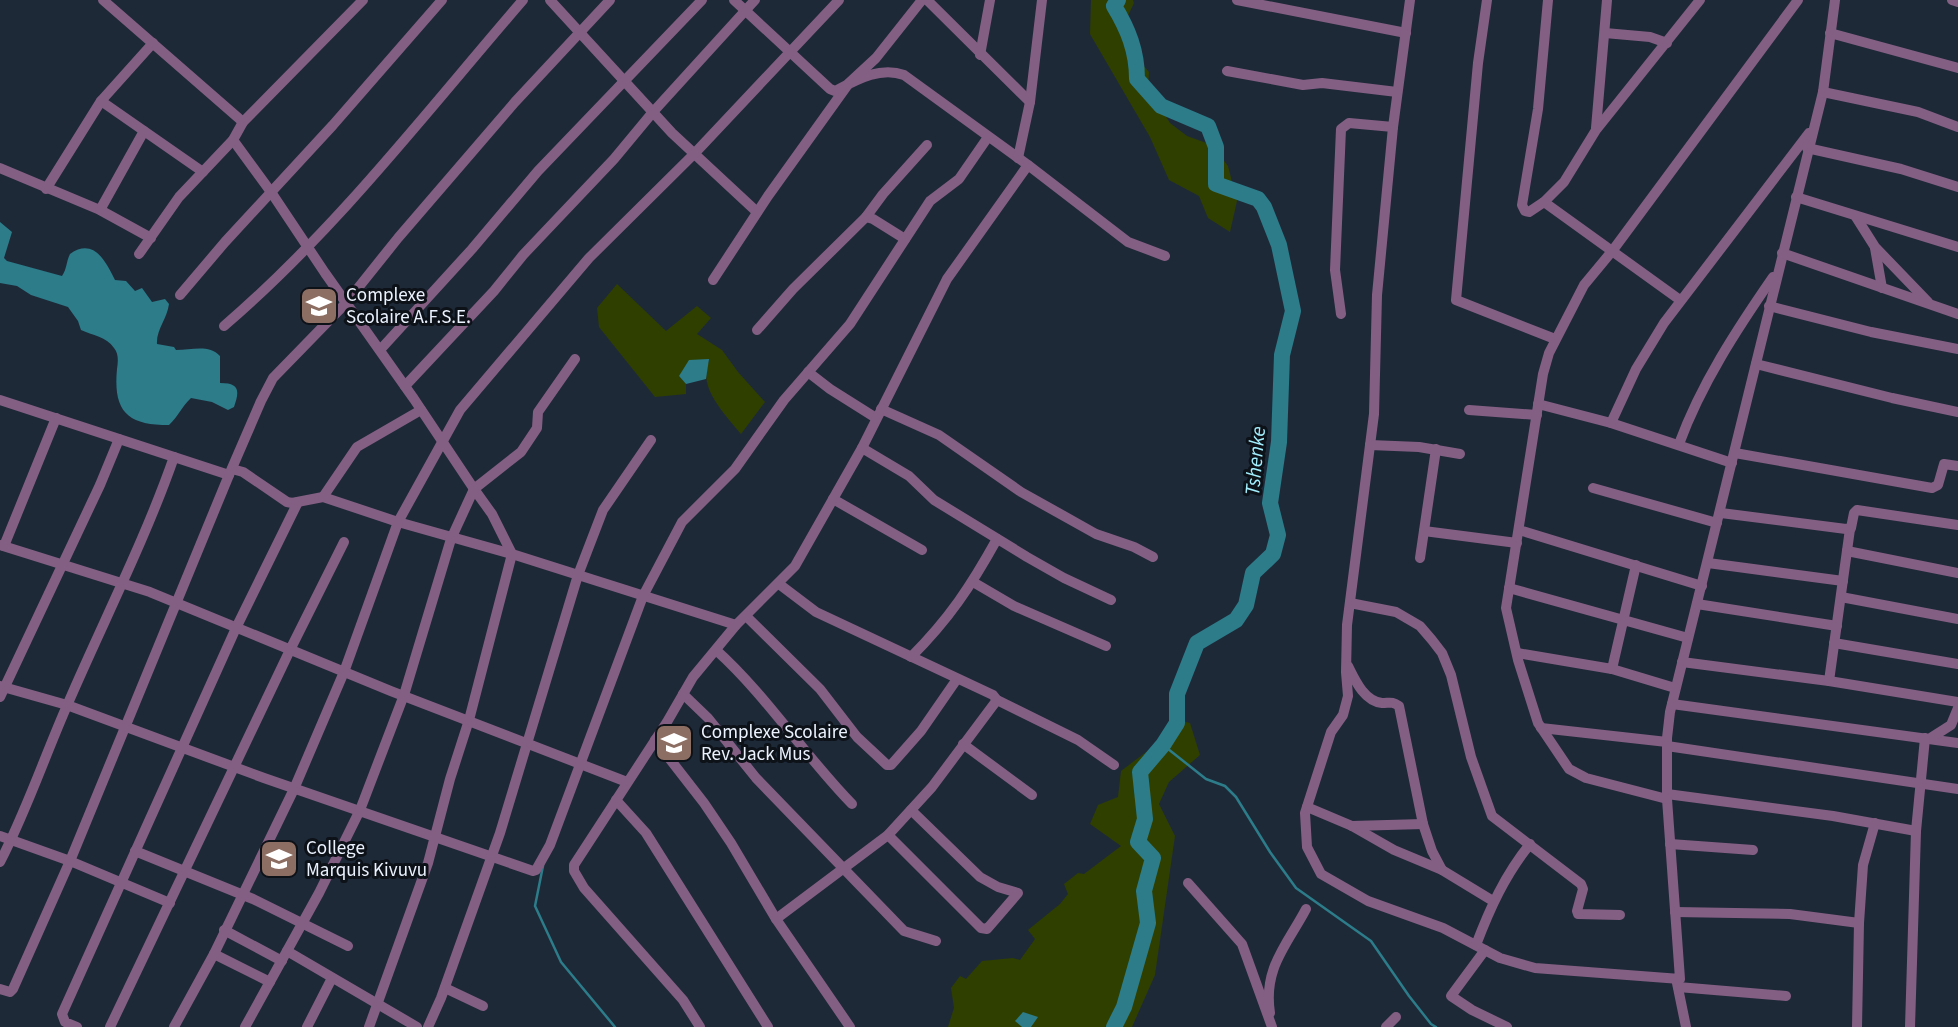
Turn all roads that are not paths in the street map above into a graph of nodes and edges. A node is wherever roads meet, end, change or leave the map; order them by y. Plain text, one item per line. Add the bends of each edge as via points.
1 (103, 0) edge
2 (363, 0) edge
3 (442, 0) edge
4 (523, 0) edge
5 (550, 0) edge
6 (610, 0) edge
7 (702, 0) edge
8 (734, 0) edge
9 (755, 0) edge
10 (839, 0) edge
11 (924, 0) edge
12 (990, 0) edge
13 (1042, 0) edge
14 (1237, 0) edge
15 (1410, 0) edge
16 (1487, 0) edge
17 (1548, 0) edge
18 (1607, 0) edge
19 (1700, 0) edge
20 (1798, 0) edge
21 (1835, 0) edge
22 (1952, 0) edge
23 (1958, 2) edge
24 (746, 12) junction
25 (1406, 33) junction
26 (1605, 33) junction
27 (1830, 33) junction
28 (581, 34) junction
29 (153, 43) junction
30 (1667, 43) junction
31 (789, 52) junction
32 (980, 55) junction
33 (1958, 68) edge
34 (1227, 71) dead end
35 (624, 82) junction
36 (849, 83) junction
37 (1397, 92) junction
38 (1823, 92) junction
39 (101, 101) junction
40 (1030, 102) junction
41 (653, 112) junction
42 (243, 122) junction
43 (1393, 127) junction
44 (1814, 127) junction
45 (1958, 127) edge
46 (1596, 130) junction
47 (144, 131) junction
48 (988, 136) junction
49 (233, 140) junction
50 (927, 145) dead end
51 (1807, 148) junction
52 (694, 154) junction
53 (1018, 158) junction
54 (1028, 165) junction
55 (0, 168) edge
56 (203, 172) junction
57 (1958, 187) edge
58 (46, 189) junction
59 (271, 192) junction
60 (1796, 197) junction
61 (1544, 202) junction
62 (100, 210) junction
63 (757, 212) junction
64 (866, 217) junction
65 (1856, 217) junction
66 (151, 238) junction
67 (905, 239) junction
68 (308, 247) junction
69 (1875, 247) junction
70 (1958, 247) edge
71 (1613, 250) junction
72 (1782, 253) junction
73 (139, 254) dead end
74 (1165, 256) dead end
75 (1778, 271) junction
76 (713, 280) dead end
77 (1882, 288) junction
78 (180, 295) dead end
79 (1680, 300) junction
80 (346, 303) junction
81 (1930, 305) junction
82 (1769, 306) junction
83 (1341, 314) dead end
84 (1958, 314) edge
85 (224, 326) dead end
86 (757, 330) dead end
87 (1555, 339) junction
88 (1958, 349) edge
89 (380, 350) junction
90 (575, 359) dead end
91 (1756, 364) junction
92 (808, 372) junction
93 (405, 386) junction
94 (0, 400) edge
95 (421, 410) junction
96 (1469, 410) dead end
97 (1538, 410) junction
98 (1958, 412) edge
99 (878, 413) junction
100 (57, 418) junction
101 (1611, 424) junction
102 (119, 439) junction
103 (442, 440) junction
104 (651, 440) dead end
105 (1679, 444) junction
106 (1370, 445) junction
107 (862, 448) junction
108 (1436, 449) junction
109 (1460, 454) dead end
110 (174, 457) junction
111 (1733, 458) junction
112 (1958, 466) edge
113 (231, 472) junction
114 (1593, 488) dead end
115 (474, 489) junction
116 (323, 496) junction
117 (833, 499) junction
118 (298, 502) junction
119 (1719, 518) junction
120 (398, 522) junction
121 (1958, 525) edge
122 (1850, 529) junction
123 (1519, 530) junction
124 (1424, 531) junction
125 (451, 538) junction
126 (997, 539) junction
127 (344, 542) dead end
128 (1517, 544) junction
129 (2, 546) edge
130 (922, 550) dead end
131 (1847, 551) junction
132 (512, 554) junction
133 (1153, 557) dead end
134 (1420, 558) dead end
135 (1708, 562) junction
136 (63, 565) junction
137 (1636, 565) junction
138 (1958, 573) edge
139 (578, 575) junction
140 (1843, 581) junction
141 (973, 582) junction
142 (121, 583) junction
143 (779, 584) junction
144 (1702, 586) junction
145 (1510, 588) junction
146 (643, 596) junction
147 (1841, 597) junction
148 (1111, 600) dead end
149 (177, 603) junction
150 (1350, 603) junction
151 (1697, 604) junction
152 (746, 616) junction
153 (1958, 619) edge
154 (1624, 620) junction
155 (736, 625) junction
156 (1837, 626) junction
157 (236, 628) junction
158 (1688, 638) junction
159 (1835, 643) junction
160 (1106, 646) dead end
161 (290, 650) junction
162 (716, 650) junction
163 (1517, 653) junction
164 (911, 657) junction
165 (1346, 662) junction
166 (1682, 662) junction
167 (1958, 664) edge
168 (1612, 669) junction
169 (344, 672) junction
170 (957, 679) junction
171 (1829, 681) junction
172 (1675, 688) junction
173 (1, 690) edge
174 (683, 694) junction
175 (404, 695) junction
176 (997, 700) junction
177 (1958, 702) edge
178 (1672, 704) junction
179 (67, 705) junction
180 (1958, 708) edge
181 (469, 720) junction
182 (125, 727) junction
183 (1541, 728) junction
184 (1927, 739) junction
185 (655, 740) junction
186 (528, 742) junction
187 (1958, 743) edge
188 (964, 744) junction
189 (1667, 744) junction
190 (181, 748) junction
191 (580, 763) junction
192 (1114, 765) dead end
193 (233, 767) junction
194 (626, 782) junction
195 (1920, 782) junction
196 (294, 789) junction
197 (1958, 789) edge
198 (1032, 795) dead end
199 (1667, 797) junction
200 (616, 800) junction
201 (852, 804) dead end
202 (1307, 807) junction
203 (360, 810) junction
204 (911, 810) junction
205 (1875, 823) junction
206 (1423, 824) junction
207 (1352, 826) junction
208 (1916, 831) junction
209 (888, 835) junction
210 (0, 836) edge
211 (434, 837) junction
212 (12, 840) junction
213 (1530, 844) junction
214 (1670, 844) junction
215 (1754, 850) dead end
216 (135, 851) junction
217 (492, 855) junction
218 (70, 861) junction
219 (0, 862) edge
220 (844, 868) junction
221 (1442, 870) junction
222 (184, 871) junction
223 (122, 881) junction
224 (1188, 883) dead end
225 (244, 895) junction
226 (1493, 901) junction
227 (170, 903) junction
228 (1306, 909) dead end
229 (1675, 912) junction
230 (1620, 915) dead end
231 (776, 919) junction
232 (302, 923) junction
233 (1859, 923) junction
234 (225, 930) junction
235 (936, 942) dead end
236 (348, 946) dead end
237 (1480, 948) junction
238 (287, 951) junction
239 (214, 954) junction
240 (282, 961) junction
241 (332, 978) junction
242 (270, 982) junction
243 (1677, 983) junction
244 (445, 988) junction
245 (0, 989) edge
246 (1786, 996) dead end
247 (377, 1003) junction
248 (483, 1006) dead end
249 (1396, 1017) dead end
250 (76, 1027) edge
251 (110, 1027) edge
252 (174, 1027) edge
253 (245, 1027) edge
254 (307, 1027) edge
255 (369, 1027) edge
256 (417, 1027) edge
257 (428, 1027) edge
258 (700, 1027) edge
259 (768, 1027) edge
260 (850, 1027) edge
261 (1273, 1027) edge
262 (1386, 1027) edge
263 (1507, 1027) edge
264 (1686, 1027) edge
265 (1857, 1027) edge
266 (1910, 1027) edge

1 - 29 street
2 - 42 street
3 - 59 street
4 - 68 street
5 - 28 street
6 - 28 street
7 - 35 street
8 - 24 street
9 - 24 street
10 - 31 street
11 - 32 street
11 - 36 street
12 - 32 street
13 - 40 street
14 - 25 street
15 - 25 street
16 - 87 street via 1456,300
17 - 61 street via 1538,109 1522,205 1529,212
18 - 26 street
19 - 30 street
20 - 71 street
21 - 27 street
22 - 23 street
24 - 31 street
24 - 41 street
25 - 37 street
26 - 30 street
26 - 46 street
27 - 33 street
27 - 38 street
28 - 35 street
28 - 80 street via 515,102
29 - 39 street
29 - 42 street
30 - 46 street
31 - 36 street via 833,91
31 - 52 street
32 - 40 street
34 - 37 street via 1303,85
35 - 41 street
35 - 89 street via 538,170
36 - 48 street via 879,72 904,75
36 - 63 street
37 - 43 street
38 - 44 street
38 - 45 street via 1918,113
39 - 47 street
39 - 58 street
40 - 53 street
41 - 52 street
41 - 93 street
42 - 49 street
43 - 83 street via 1353,122 1341,129 1335,270
43 - 106 street via 1377,295
44 - 51 street
44 - 79 street
46 - 61 street via 1564,182
47 - 56 street
47 - 62 street
48 - 53 street
48 - 67 street via 959,179 930,201
49 - 56 street
49 - 59 street
50 - 64 street
51 - 57 street
51 - 60 street
52 - 63 street
52 - 103 street via 589,258 460,410
53 - 54 street
54 - 74 street via 1128,242
54 - 99 street via 947,279
55 - 58 street
56 - 66 street
58 - 62 street
59 - 68 street
59 - 78 street
60 - 65 street
60 - 72 street
61 - 71 street
62 - 66 street
63 - 76 street
64 - 67 street
64 - 86 street
65 - 69 street
65 - 70 street
66 - 73 street
67 - 92 street via 850,324
68 - 80 street
68 - 85 street
69 - 77 street
69 - 81 street
71 - 79 street
71 - 87 street via 1584,285
72 - 75 street
72 - 77 street
75 - 82 street
75 - 105 street via 1742,323
77 - 81 street
79 - 101 street via 1636,369
80 - 89 street
80 - 113 street via 273,378
81 - 84 street
82 - 88 street
82 - 91 street
87 - 97 street via 1543,374
89 - 93 street
90 - 115 street via 538,412 537,428 521,452
91 - 98 street
91 - 111 street
92 - 99 street via 830,389
92 - 146 street via 735,469 682,522
93 - 95 street
94 - 100 street
95 - 103 street
95 - 116 street via 357,447
96 - 97 street
97 - 101 street
97 - 123 street
99 - 107 street
99 - 133 street via 939,435 1021,492 1096,534
100 - 102 street
100 - 129 street
101 - 105 street
102 - 110 street
102 - 136 street
103 - 115 street
103 - 120 street
104 - 139 street via 603,510
105 - 111 street
106 - 108 street
106 - 150 street
107 - 117 street
107 - 126 street
108 - 109 street
108 - 124 street
110 - 113 street
110 - 142 street
111 - 112 street via 1932,488 1938,485 1944,464
111 - 119 street
113 - 118 street via 243,472 287,502
113 - 149 street
114 - 119 street
115 - 125 street
115 - 132 street
116 - 118 street
116 - 120 street
117 - 130 street
117 - 143 street via 795,566
118 - 157 street
119 - 122 street
119 - 135 street
120 - 125 street
120 - 169 street
121 - 122 street via 1857,510
122 - 131 street
123 - 128 street
123 - 137 street
124 - 128 street
124 - 134 street
125 - 132 street
125 - 175 street
126 - 141 street
126 - 148 street
127 - 161 street
128 - 145 street
129 - 136 street
131 - 138 street
131 - 140 street
132 - 139 street
132 - 181 street
135 - 140 street
135 - 144 street
136 - 142 street
136 - 173 street
137 - 144 street
137 - 154 street
139 - 146 street
139 - 186 street
140 - 147 street
141 - 160 street via 1014,606
141 - 164 street via 937,632
142 - 149 street
142 - 179 street
143 - 152 street
143 - 164 street via 816,612
144 - 151 street
145 - 154 street
145 - 163 street via 1506,608
146 - 155 street
146 - 191 street
147 - 153 street
147 - 156 street
149 - 157 street
149 - 182 street
150 - 165 street
150 - 213 street via 1409,618 1442,653 1492,816
151 - 156 street
151 - 158 street
152 - 155 street
152 - 170 street via 820,689 857,737 887,765 921,731
154 - 158 street
154 - 168 street
155 - 162 street
156 - 159 street
157 - 161 street
157 - 190 street
158 - 166 street
159 - 167 street
159 - 171 street
161 - 169 street
161 - 193 street
162 - 174 street
162 - 201 street via 749,682
163 - 168 street
163 - 183 street
164 - 170 street
165 - 202 street via 1348,696 1343,715 1331,732
165 - 206 street via 1367,695 1399,706
166 - 171 street
166 - 172 street
168 - 172 street
169 - 175 street
169 - 196 street
170 - 176 street
171 - 177 street
172 - 178 street
173 - 179 street
174 - 185 street
174 - 220 street
175 - 181 street
175 - 203 street
176 - 188 street
176 - 192 street via 1078,740
178 - 184 street
178 - 189 street
179 - 182 street
179 - 212 street
180 - 184 street via 1951,725
181 - 186 street
181 - 211 street
182 - 190 street
182 - 218 street
183 - 189 street
183 - 199 street via 1569,769 1586,778
184 - 187 street
184 - 195 street
185 - 194 street
185 - 231 street via 704,803
186 - 191 street
186 - 217 street
188 - 198 street
188 - 204 street
189 - 195 street
189 - 199 street
190 - 193 street
190 - 216 street
191 - 194 street
191 - 217 street via 551,845 536,870
193 - 196 street
193 - 222 street
194 - 200 street
195 - 197 street
195 - 208 street
196 - 203 street
196 - 225 street
199 - 205 street
199 - 214 street
200 - 258 street via 573,868 584,888 683,1000
200 - 259 street via 646,834
202 - 207 street
202 - 237 street via 1307,847 1321,874 1368,901 1443,928
203 - 211 street
203 - 232 street
204 - 209 street
204 - 209 street via 980,877 1018,893 990,928 981,928
205 - 208 street
205 - 233 street via 1863,865
206 - 207 street
206 - 221 street
207 - 221 street
208 - 266 street
209 - 220 street
210 - 212 street
211 - 217 street
211 - 247 street
212 - 218 street
212 - 219 street
213 - 226 street
213 - 230 street via 1581,884 1578,915
214 - 215 street
214 - 229 street
216 - 222 street
216 - 223 street
217 - 244 street
218 - 223 street
218 - 245 street via 13,989
220 - 231 street
220 - 235 street via 904,931
221 - 226 street
222 - 225 street
222 - 227 street
223 - 227 street
223 - 250 street via 62,1014 65,1022
224 - 261 street via 1241,944
225 - 232 street
225 - 234 street
226 - 237 street
227 - 251 street
228 - 261 street via 1272,971 1269,1003
229 - 233 street via 1790,914
229 - 243 street
231 - 260 street
232 - 236 street
232 - 238 street
233 - 265 street
234 - 239 street
234 - 240 street
237 - 243 street via 1535,968
237 - 263 street via 1451,996
238 - 240 street
238 - 241 street
239 - 242 street
239 - 252 street
240 - 242 street
241 - 247 street
241 - 254 street
242 - 253 street
243 - 246 street
243 - 264 street
244 - 248 street
244 - 257 street
247 - 255 street
247 - 256 street
249 - 262 street

